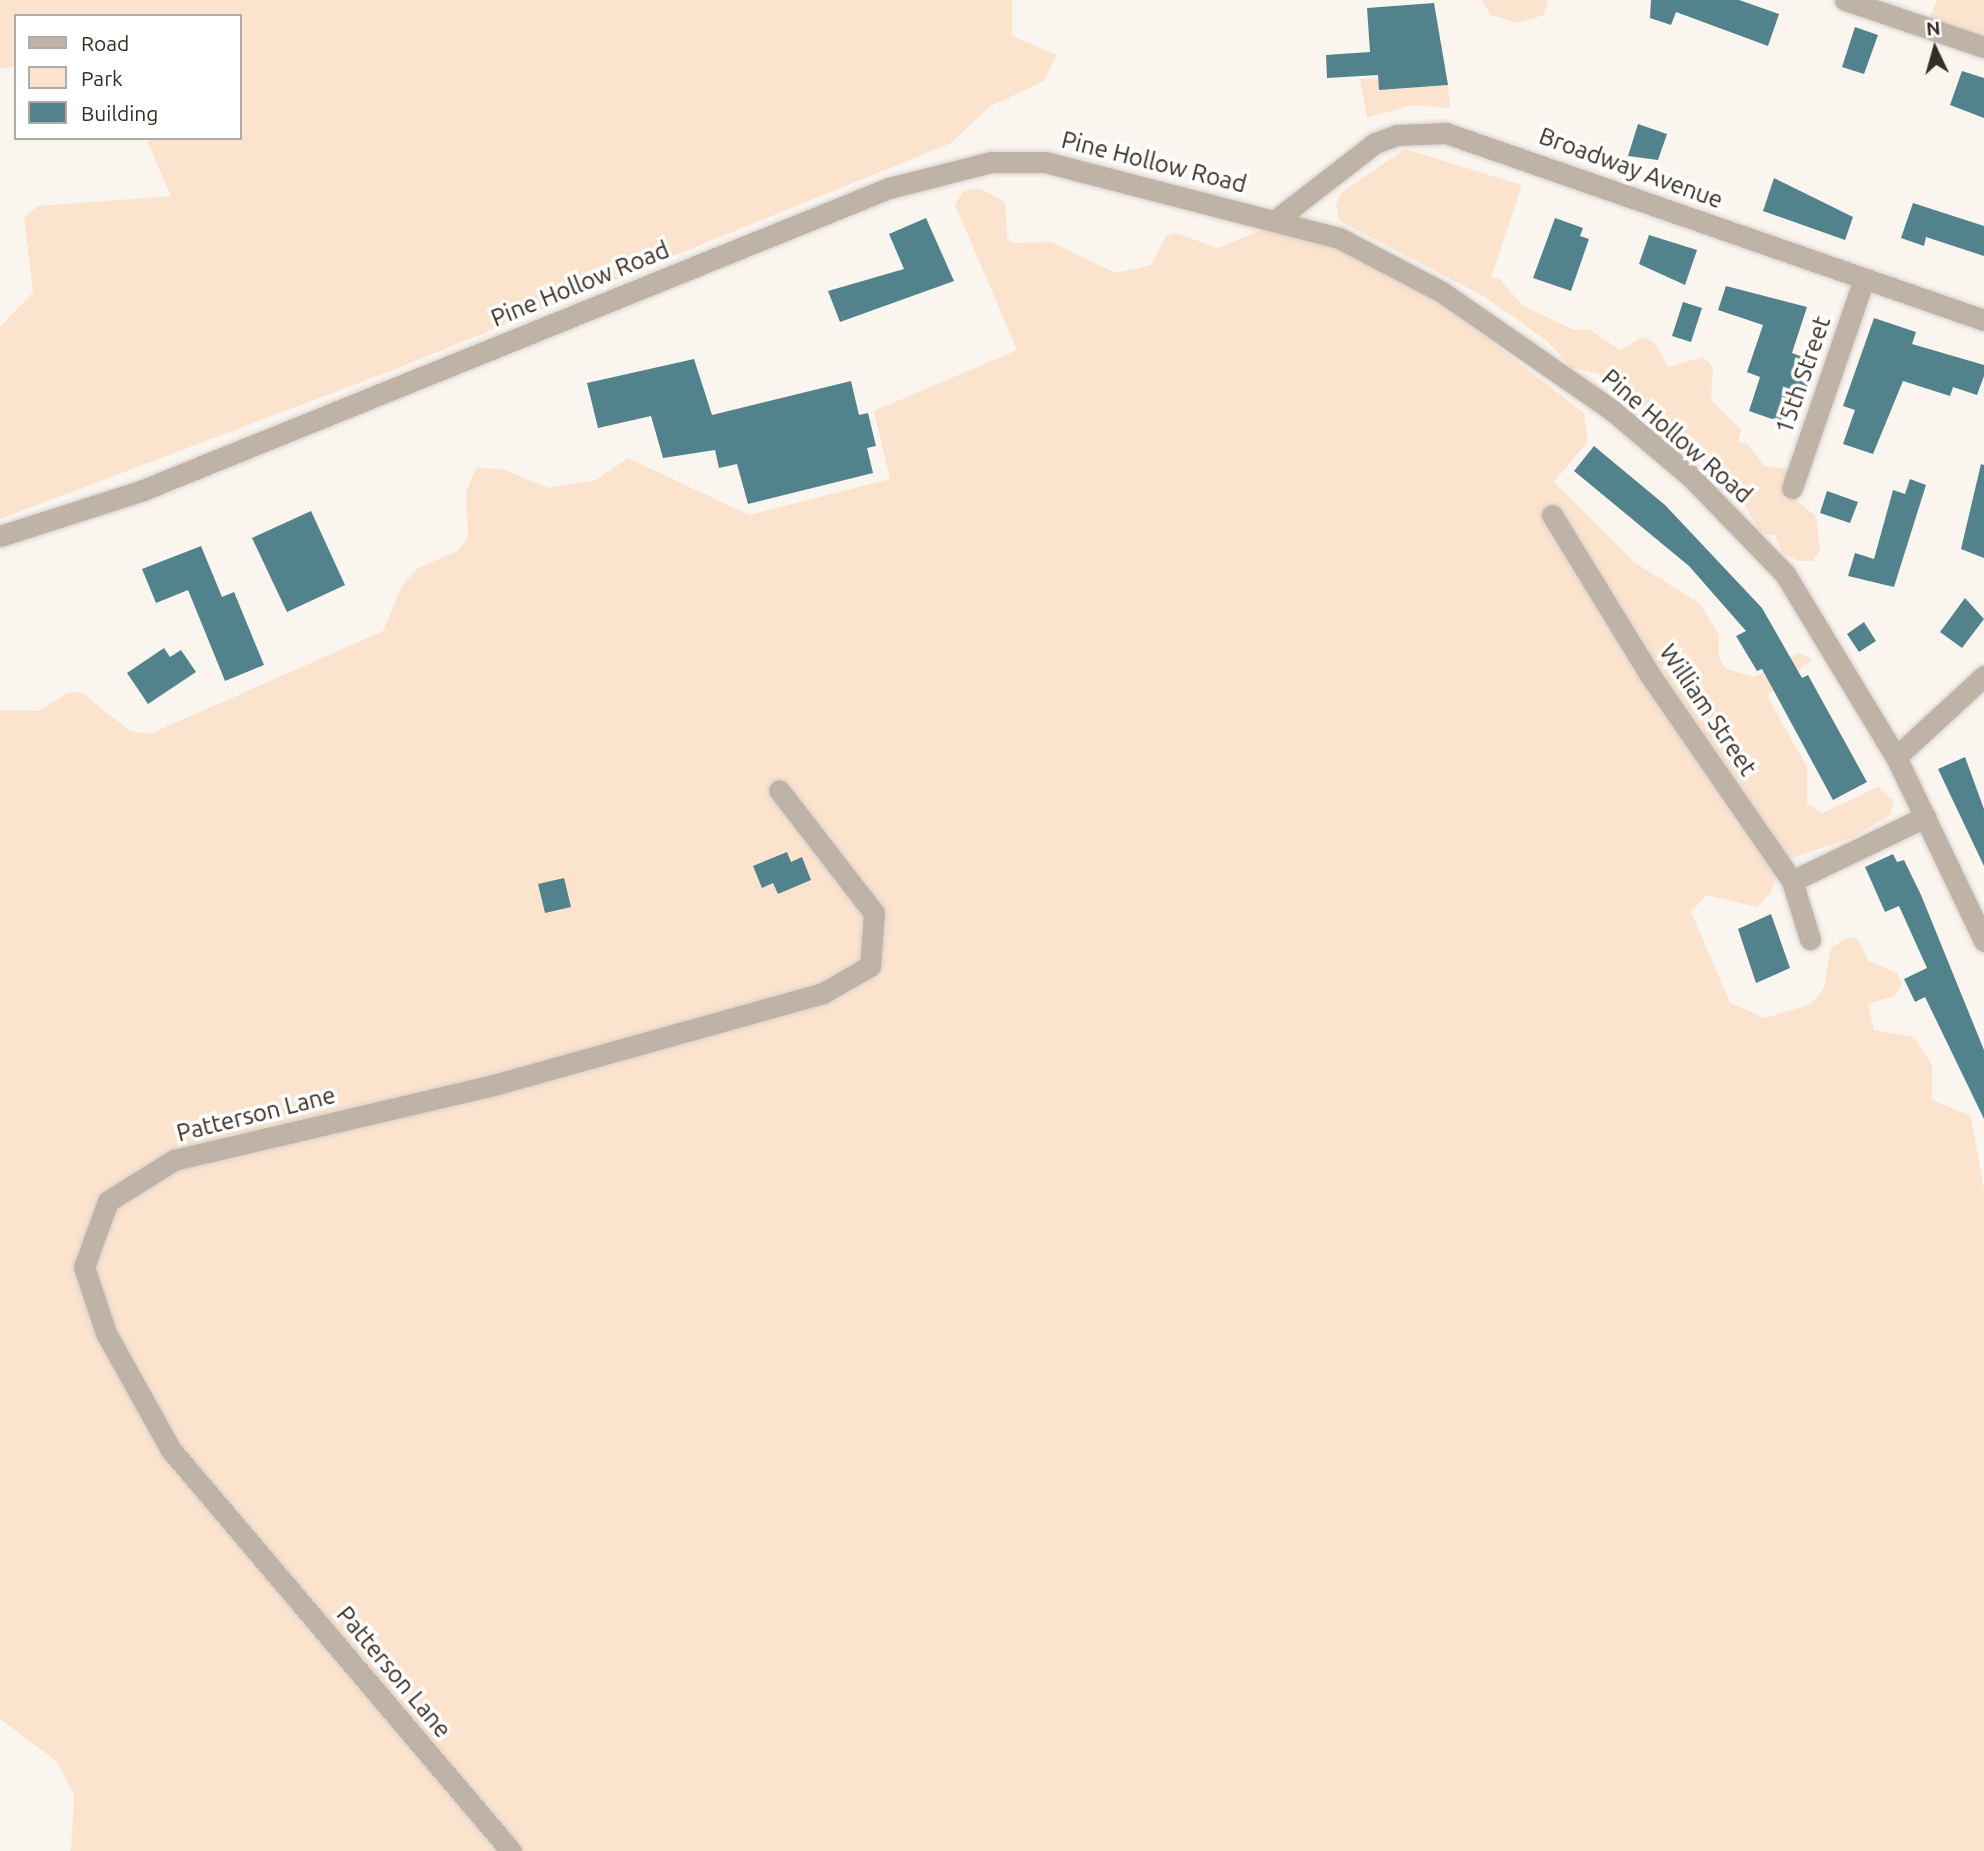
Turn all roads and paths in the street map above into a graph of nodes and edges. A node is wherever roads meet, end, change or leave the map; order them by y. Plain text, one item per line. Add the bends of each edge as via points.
1 (1845, 0) edge
2 (1984, 47) edge
3 (1277, 219) junction
4 (1864, 279) junction
5 (1984, 320) edge
6 (1792, 488) dead end
7 (1552, 515) dead end
8 (0, 537) edge
9 (1984, 676) edge
10 (1896, 757) junction
11 (779, 790) dead end
12 (1925, 817) junction
13 (1792, 881) junction
14 (1810, 939) dead end
15 (1984, 941) edge
16 (511, 1851) edge

1 - 2 street
3 - 4 street, Broadway Avenue via 1375,143 1397,135 1446,133
3 - 8 street, Pine Hollow Road via 1045,162 940,171 143,490
3 - 10 street, Pine Hollow Road via 1339,238 1442,292 1613,411 1691,477 1785,574
4 - 5 street, Broadway Avenue
4 - 6 street, 15th Street
7 - 13 street, William Street via 1650,675
9 - 10 street
10 - 12 street, Pine Hollow Road
11 - 16 street, Patterson Lane via 874,913 870,967 797,1001 497,1084 174,1160 108,1201 84,1267 106,1333 171,1450
12 - 13 street
12 - 15 street, Pine Hollow Road
13 - 14 street, William Street

